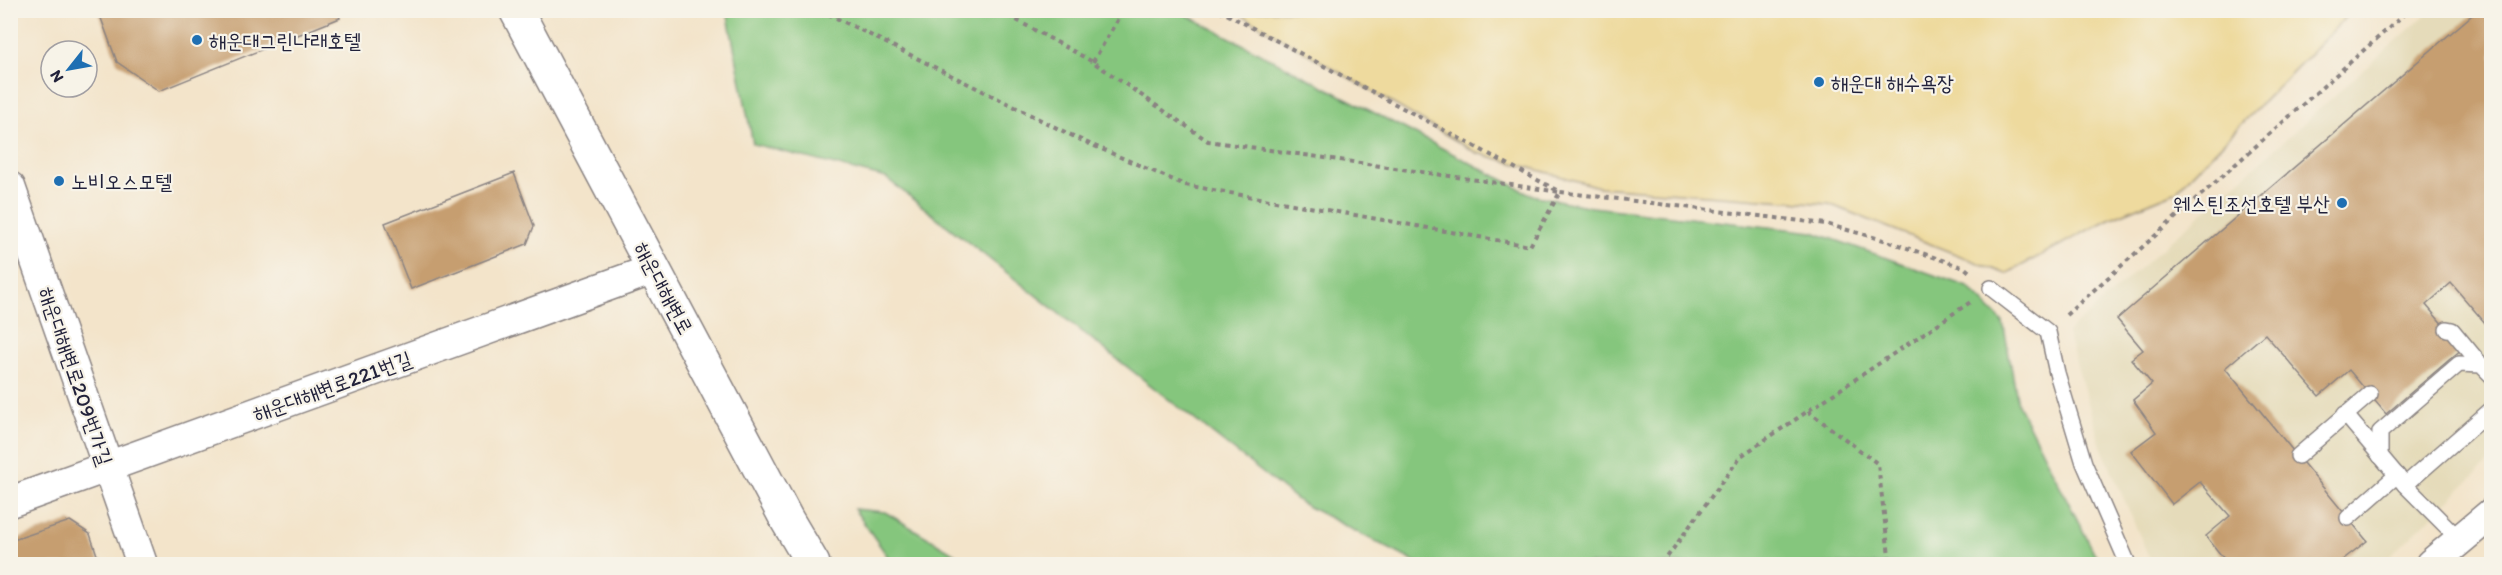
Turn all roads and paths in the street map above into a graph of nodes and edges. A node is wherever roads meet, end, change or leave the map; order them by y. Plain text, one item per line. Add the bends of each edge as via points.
1 (516, 10) edge
2 (820, 10) edge
3 (999, 10) edge
4 (1123, 10) edge
5 (1219, 10) edge
6 (2409, 10) edge
7 (1093, 62) junction
8 (10, 187) edge
9 (1560, 192) junction
10 (654, 269) junction
11 (1991, 288) junction
12 (2447, 329) dead end
13 (2048, 332) junction
14 (2486, 371) edge
15 (2370, 394) dead end
16 (2492, 409) edge
17 (1808, 411) junction
18 (2345, 414) junction
19 (2298, 456) dead end
20 (2380, 456) junction
21 (108, 467) junction
22 (2401, 480) junction
23 (10, 502) edge
24 (2492, 513) edge
25 (2348, 518) dead end
26 (2459, 540) junction
27 (142, 564) edge
28 (813, 564) edge
29 (1662, 564) edge
30 (1890, 564) edge
31 (2128, 564) edge
32 (2431, 564) edge

1 - 10 main road, 해운대해변로
2 - 9 path via 1083,141 1185,184 1530,246
3 - 7 path
4 - 7 path
5 - 9 path
6 - 13 path
7 - 9 path via 1208,141
8 - 21 street, 해운대해변로209번가길
9 - 11 path via 1826,224 1965,268
10 - 21 street, 해운대해변로221번길
10 - 28 main road, 해운대해변로
11 - 13 lane
11 - 17 path
12 - 14 lane
13 - 31 lane via 2084,463
14 - 20 lane via 2459,364 2380,432
15 - 18 lane
16 - 22 lane
17 - 29 path via 1741,456
17 - 30 path via 1878,464
18 - 19 lane
18 - 20 lane
20 - 22 lane
21 - 23 street, 해운대해변로221번길
21 - 27 street, 해운대해변로209번가길
22 - 25 lane
22 - 26 lane
24 - 26 street
26 - 32 street

